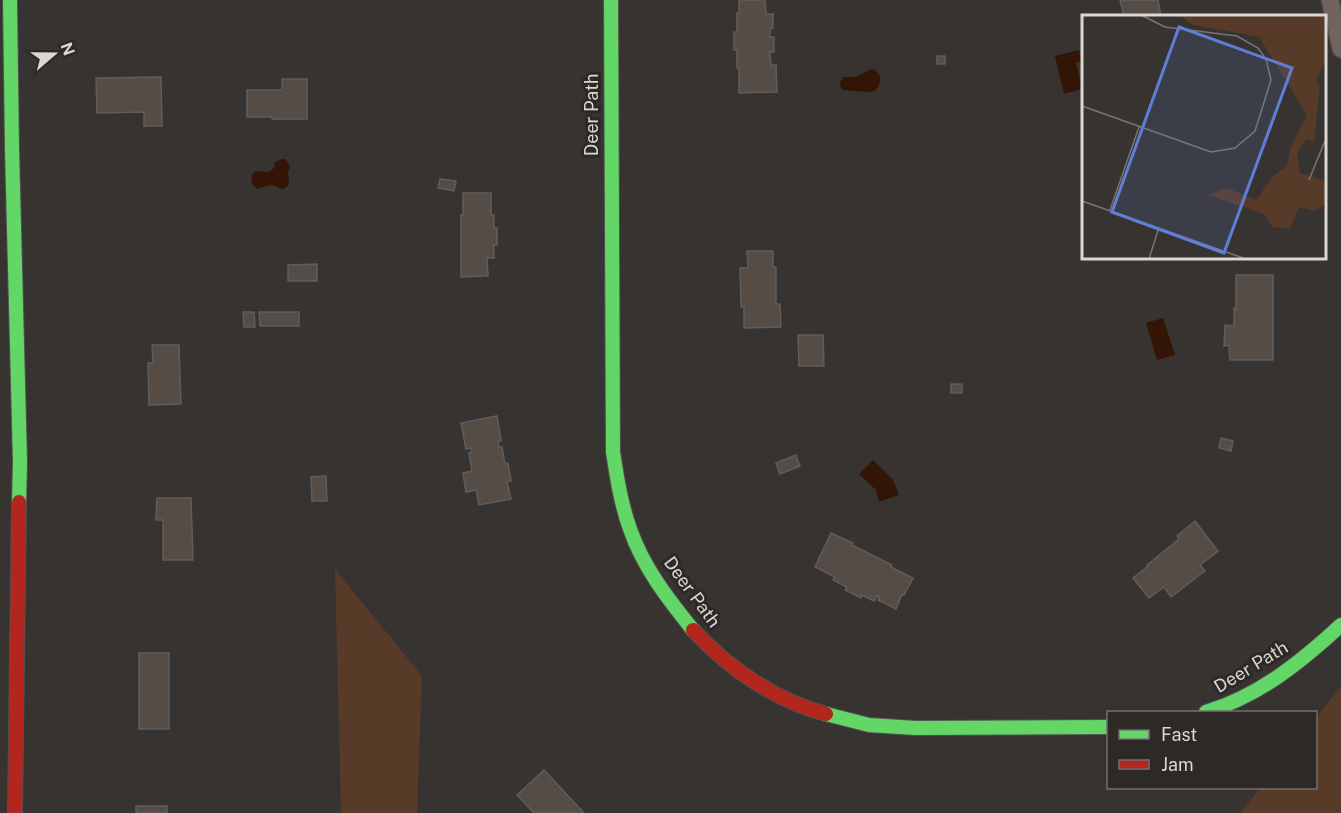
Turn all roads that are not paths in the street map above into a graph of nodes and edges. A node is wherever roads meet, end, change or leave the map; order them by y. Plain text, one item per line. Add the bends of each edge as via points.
1 (10, 0) edge
2 (611, 0) edge
3 (1330, 0) edge
4 (1341, 50) edge
5 (8, 334) edge
6 (1341, 625) edge
7 (1210, 711) edge
8 (1107, 727) edge
9 (15, 813) edge

1 - 5 street
2 - 8 street, Deer Path via 613,452 620,494 634,539 654,578 706,645 742,674 812,711 854,722 908,729
3 - 4 street
5 - 9 street via 20,462
6 - 7 street, Deer Path via 1282,675

